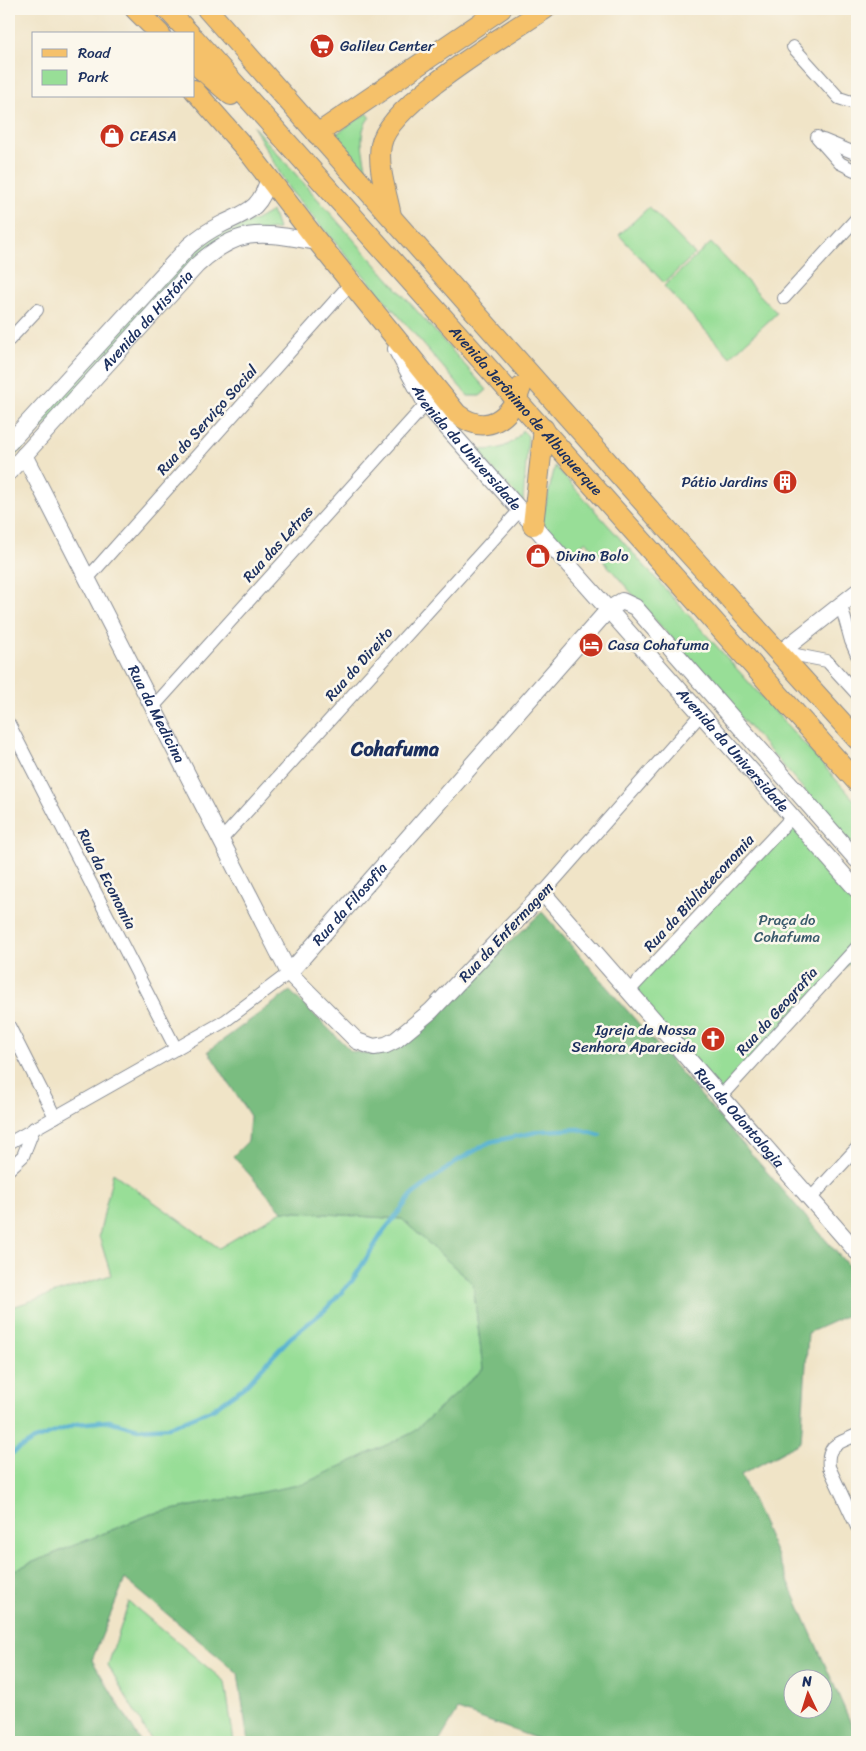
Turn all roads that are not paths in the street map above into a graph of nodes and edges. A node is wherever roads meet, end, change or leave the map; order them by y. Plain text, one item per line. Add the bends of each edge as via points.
1 (135, 9) edge
2 (167, 9) edge
3 (207, 9) edge
4 (502, 9) edge
5 (545, 9) edge
6 (157, 32) edge
7 (188, 32) edge
8 (195, 39) edge
9 (793, 48) dead end
10 (195, 64) edge
11 (195, 91) edge
12 (857, 100) edge
13 (280, 133) junction
14 (317, 134) junction
15 (857, 154) edge
16 (855, 176) edge
17 (269, 177) junction
18 (247, 213) junction
19 (391, 218) junction
20 (857, 218) edge
21 (256, 234) junction
22 (318, 242) junction
23 (351, 283) junction
24 (784, 298) dead end
25 (37, 310) dead end
26 (381, 321) junction
27 (9, 340) edge
28 (527, 369) junction
29 (517, 398) junction
30 (426, 404) junction
31 (544, 429) junction
32 (9, 443) edge
33 (24, 455) junction
34 (9, 472) edge
35 (527, 518) junction
36 (88, 579) junction
37 (857, 592) edge
38 (841, 605) junction
39 (608, 610) junction
40 (781, 652) junction
41 (857, 655) edge
42 (857, 694) edge
43 (153, 706) junction
44 (701, 714) junction
45 (9, 724) edge
46 (857, 739) edge
47 (857, 782) edge
48 (792, 817) junction
49 (221, 840) junction
50 (842, 843) junction
51 (827, 856) junction
52 (857, 860) edge
53 (854, 880) edge
54 (543, 893) junction
55 (857, 947) edge
56 (289, 973) junction
57 (629, 991) junction
58 (9, 1026) edge
59 (176, 1049) junction
60 (721, 1096) junction
61 (54, 1117) junction
62 (34, 1128) junction
63 (9, 1143) edge
64 (857, 1148) edge
65 (9, 1169) edge
66 (810, 1199) junction
67 (857, 1252) edge
68 (857, 1435) edge
69 (857, 1527) edge

1 - 6 main road
2 - 7 main road
3 - 14 main road, Avenida Jerônimo de Albuquerque
4 - 14 main road
5 - 19 main road via 436,83 408,104 390,123 382,139 380,156
8 - 13 main road, Avenida Jerônimo de Albuquerque
9 - 12 street via 839,98 851,102
10 - 13 main road
11 - 17 main road, Avenida da Universidade
13 - 29 main road, Avenida Jerônimo de Albuquerque
14 - 19 main road, Avenida Jerônimo de Albuquerque
15 - 16 street
15 - 16 street via 817,137
17 - 18 street, Avenida da História via 263,196
17 - 22 main road, Avenida da Universidade
18 - 21 street via 249,225
18 - 32 street, Avenida da História via 210,230 189,246
19 - 28 main road, Avenida Jerônimo de Albuquerque
20 - 24 street
21 - 22 street, Avenida da História
21 - 33 street, Avenida da História via 230,241 197,265
22 - 23 main road, Avenida da Universidade
23 - 26 main road, Avenida da Universidade
23 - 36 street, Rua do Serviço Social
25 - 27 street
26 - 29 main road, Avenida da Universidade via 464,420 476,424 495,422 506,414
26 - 30 street, Avenida da Universidade
28 - 29 main road, Avenida da Universidade
28 - 40 main road, Avenida Jerônimo de Albuquerque
29 - 31 main road, Avenida Jerônimo de Albuquerque
30 - 35 street, Avenida da Universidade
30 - 43 street, Rua das Letras
31 - 35 main road
31 - 47 main road, Avenida Jerônimo de Albuquerque
33 - 34 street, Avenida da História
33 - 36 street, Rua da Medicina
35 - 39 street, Avenida da Universidade
35 - 49 street, Rua do Direito
36 - 43 street, Rua da Medicina
37 - 38 street
38 - 40 street
38 - 41 street
39 - 44 street, Avenida da Universidade
39 - 50 street, Avenida da Universidade via 622,601 635,607
39 - 56 street, Rua da Filosofia
40 - 42 street via 827,661
40 - 46 main road, Avenida Jerônimo de Albuquerque
43 - 49 street, Rua da Medicina
44 - 48 street, Avenida da Universidade
44 - 54 street, Rua da Enfermagem
45 - 59 street, Rua da Economia
48 - 51 street, Avenida da Universidade
48 - 57 street, Rua da Biblioteconomia
49 - 56 street, Rua da Medicina
50 - 51 street
50 - 52 street, Avenida da Universidade
51 - 53 street, Avenida da Universidade
54 - 56 street, Rua da Enfermagem via 431,1011 386,1045 374,1047 356,1041
54 - 57 street, Rua da Odontologia
55 - 60 street, Rua da Geografia
56 - 59 street, Rua da Filosofia via 225,1021
57 - 60 street, Rua da Odontologia
58 - 61 street
59 - 61 street, Rua da Filosofia
60 - 66 street, Rua da Odontologia
61 - 62 street, Rua da Filosofia
62 - 63 street, Rua da Filosofia
62 - 65 street via 23,1156
64 - 66 street
66 - 67 street, Rua da Odontologia
68 - 69 street via 833,1446 828,1456 828,1467

